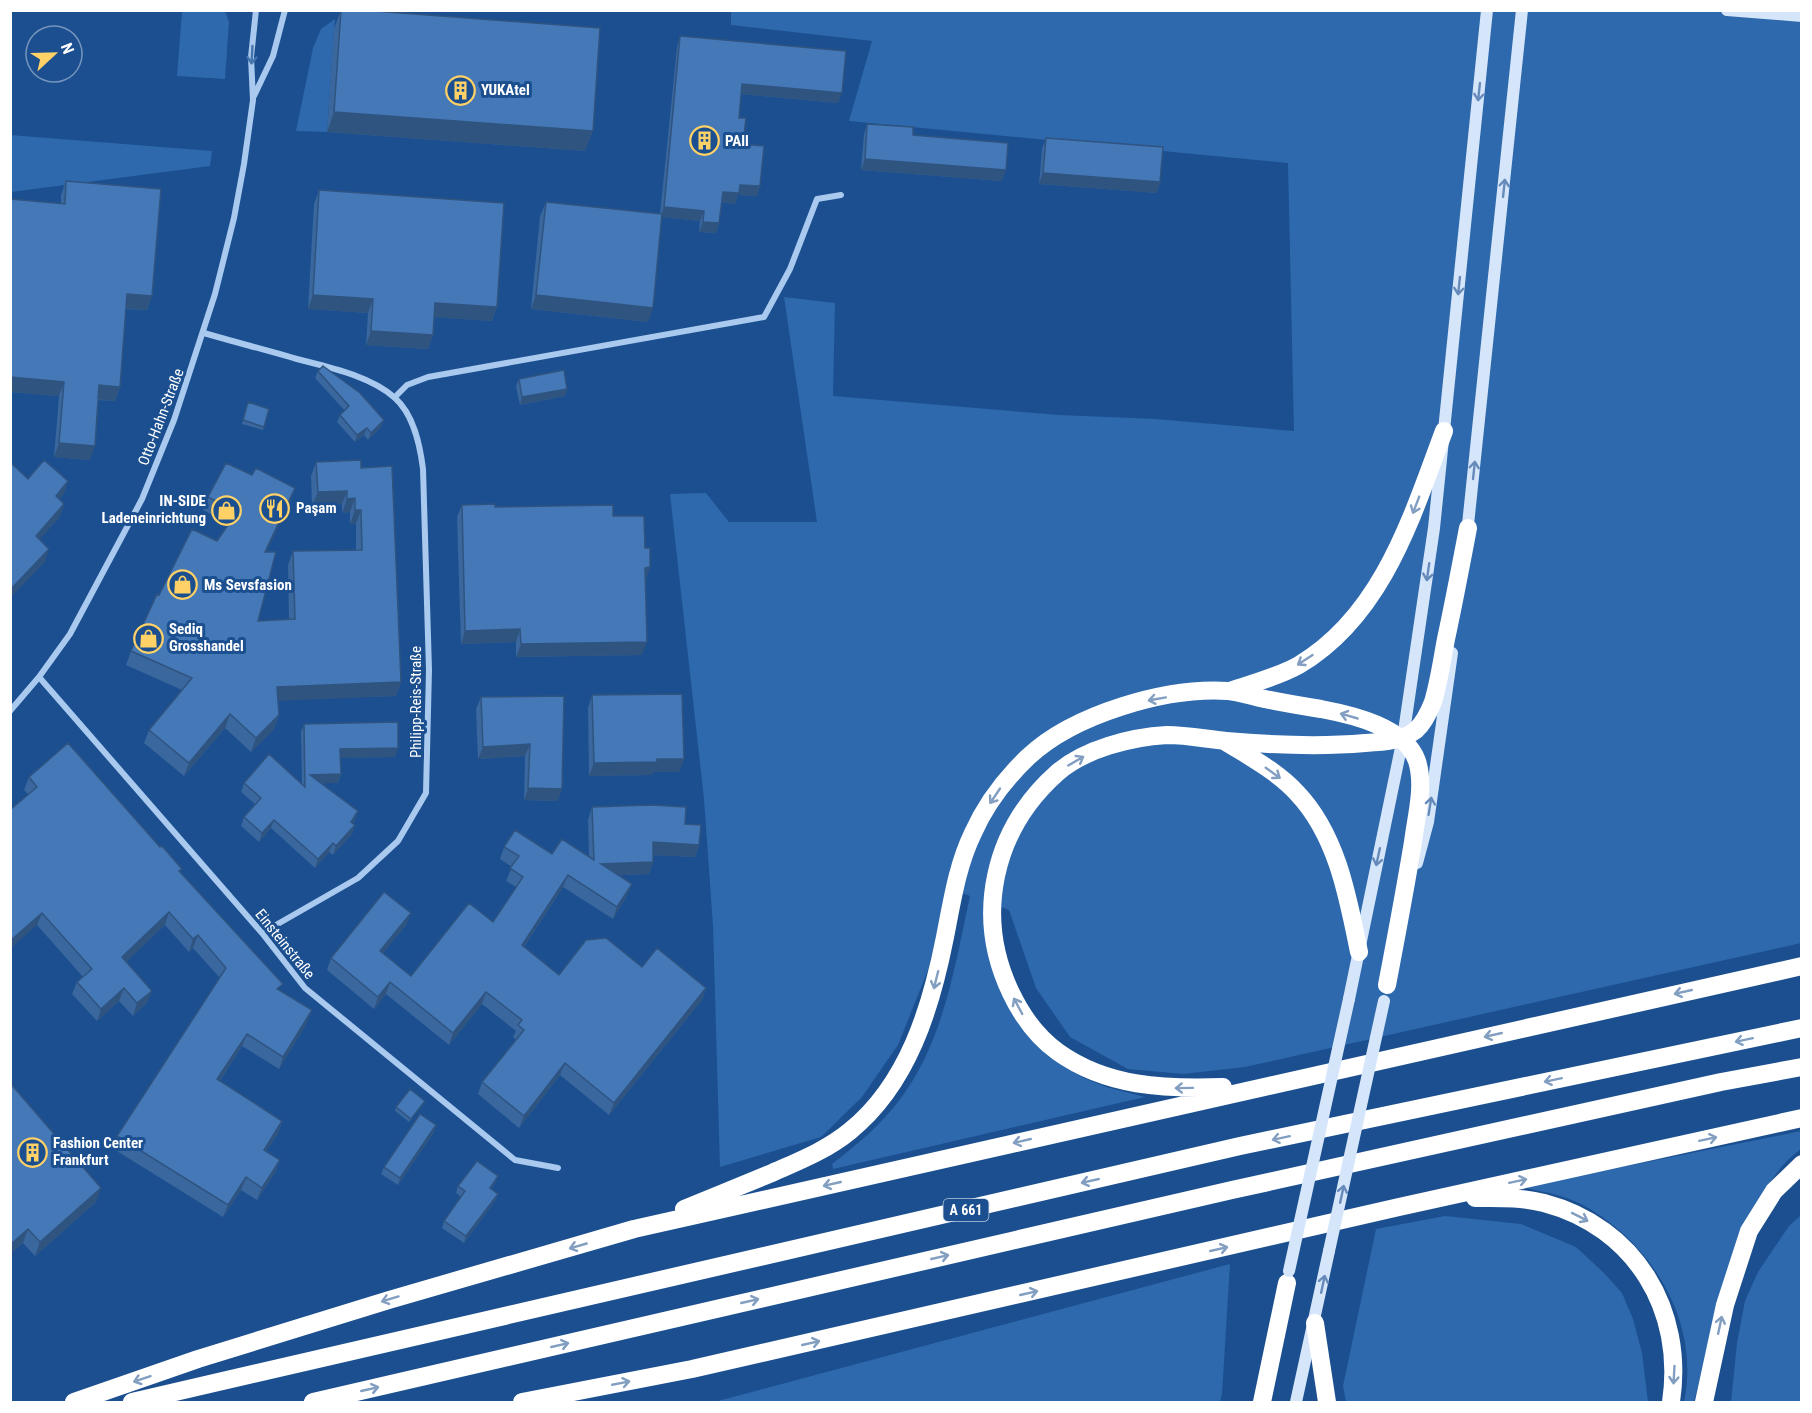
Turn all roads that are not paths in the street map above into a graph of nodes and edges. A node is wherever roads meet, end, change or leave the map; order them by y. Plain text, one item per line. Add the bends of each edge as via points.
1 (256, 10) edge
2 (285, 10) edge
3 (290, 10) edge
4 (1487, 10) edge
5 (1522, 10) edge
6 (1727, 10) edge
7 (1802, 16) edge
8 (284, 20) junction
9 (253, 100) junction
10 (841, 195) dead end
11 (204, 333) junction
12 (395, 397) junction
13 (1444, 430) junction
14 (1468, 528) junction
15 (39, 677) junction
16 (1230, 691) junction
17 (10, 711) edge
18 (1403, 738) junction
19 (1224, 741) junction
20 (262, 933) junction
21 (1359, 952) junction
22 (1802, 966) edge
23 (1385, 993) junction
24 (1802, 1028) edge
25 (1802, 1067) edge
26 (1263, 1086) junction
27 (1802, 1118) edge
28 (1802, 1164) edge
29 (558, 1168) dead end
30 (1399, 1207) junction
31 (634, 1229) junction
32 (1288, 1277) junction
33 (1315, 1323) junction
34 (74, 1402) edge
35 (132, 1402) edge
36 (313, 1402) edge
37 (522, 1402) edge
38 (1254, 1402) edge
39 (1262, 1402) edge
40 (1296, 1402) edge
41 (1327, 1402) edge
42 (1671, 1402) edge
43 (1704, 1402) edge

1 -> 9 street, Otto-Hahn-Straße via 251,57
2 - 8 street, Otto-Hahn-Straße
3 - 8 street
4 -> 13 main road
14 -> 5 main road
6 - 7 main road
8 - 9 street, Otto-Hahn-Straße
9 - 11 street, Otto-Hahn-Straße via 234,218
10 - 12 street via 817,199 790,269 764,317 428,377 407,385
11 - 12 street, Philipp-Reis-Straße via 353,374
11 - 15 street, Otto-Hahn-Straße via 142,499 70,634
12 - 20 street, Philipp-Reis-Straße via 420,445 423,469 429,670 426,793 398,842 358,878
13 -> 16 highway via 1402,540 1386,572 1352,620 1299,664
13 -> 18 main road via 1434,528
14 - 18 highway via 1432,704 1418,729
23 -> 14 main road via 1428,822
15 - 17 street, Otto-Hahn-Straße
15 - 20 street, Einsteinstraße
18 -> 16 highway via 1368,721 1335,712
16 -> 31 highway via 1126,705 1077,724 1031,755 994,795 972,834 957,877 941,959 924,1017 904,1064 879,1101 850,1131 821,1150
18 - 19 highway via 1335,746
18 -> 21 main road
18 - 23 highway via 1420,773 1419,790
19 -> 21 highway via 1275,773 1298,793 1318,821 1334,854
26 -> 19 highway via 1173,1088 1135,1084 1102,1075 1058,1052 1021,1013 1008,987 993,938 994,884 1007,839 1022,812 1059,771 1110,746 1138,739 1166,735
20 - 29 street, Einsteinstraße via 305,988 515,1160
21 - 32 main road, bridge
22 -> 26 highway
33 -> 23 main road, bridge
24 -> 35 highway, A 661 via 1228,1149
36 -> 25 highway via 1232,1190
26 -> 31 highway
30 -> 27 highway
43 -> 28 highway via 1725,1305 1749,1231 1774,1191
37 -> 30 highway via 692,1369
30 -> 42 highway via 1510,1197 1567,1211 1609,1234 1646,1275 1665,1312 1674,1355
31 -> 34 highway via 198,1359
32 - 38 main road
32 - 39 highway
33 - 40 main road
33 - 41 highway

